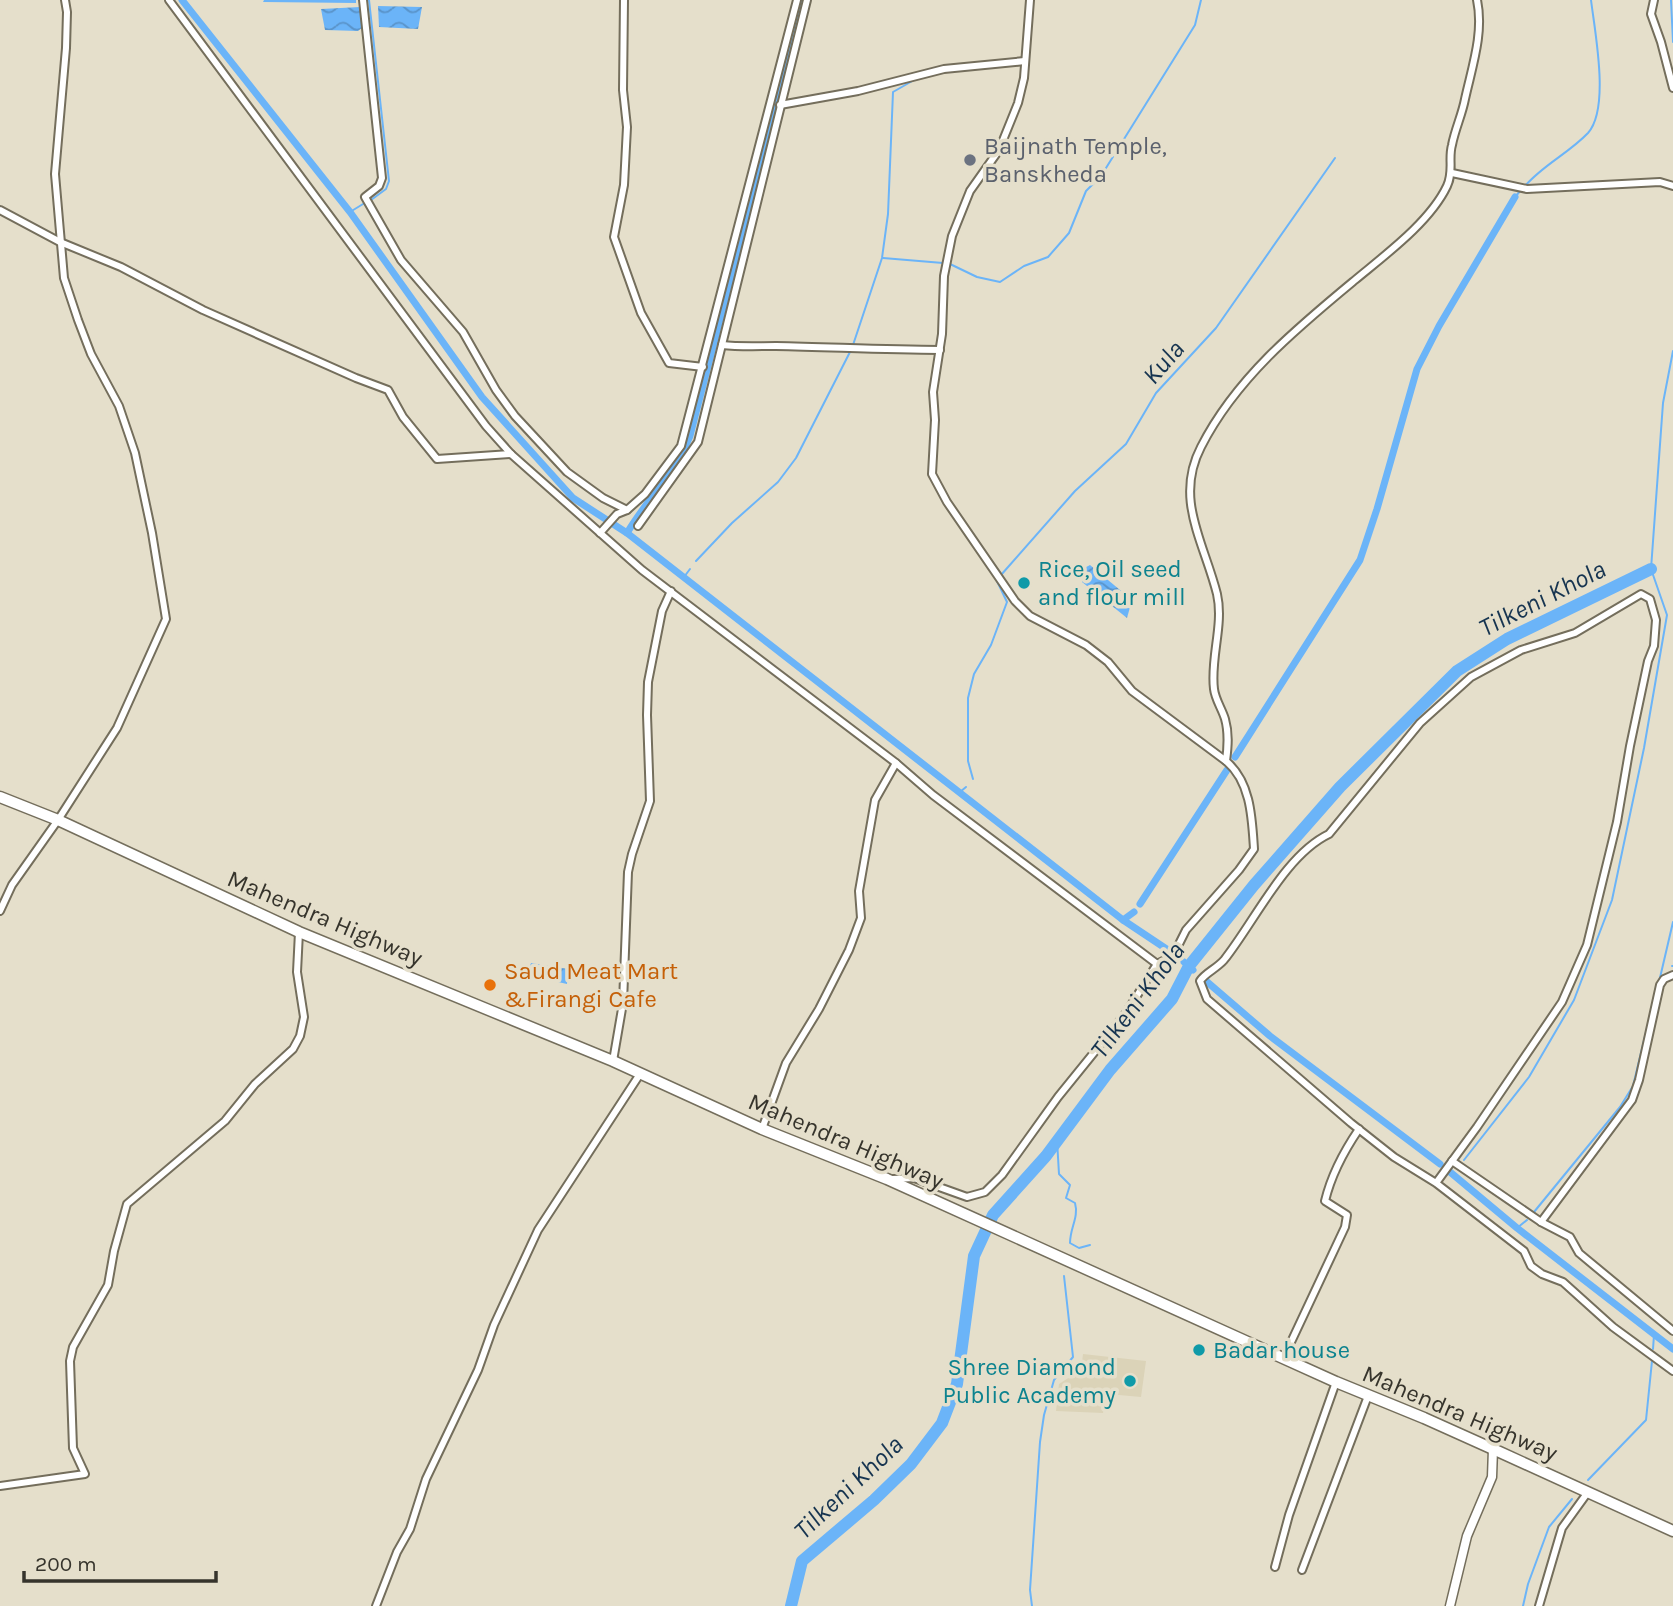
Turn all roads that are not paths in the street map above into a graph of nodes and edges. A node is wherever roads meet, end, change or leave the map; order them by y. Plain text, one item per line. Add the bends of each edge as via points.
1 (65, 0) edge
2 (169, 0) edge
3 (363, 0) edge
4 (624, 0) edge
5 (797, 0) edge
6 (807, 0) edge
7 (1030, 0) edge
8 (1477, 0) edge
9 (1654, 0) edge
10 (1025, 61) junction
11 (1673, 88) edge
12 (780, 105) junction
13 (1452, 173) junction
14 (1673, 186) edge
15 (0, 210) edge
16 (60, 242) junction
17 (722, 345) junction
18 (940, 350) junction
19 (703, 367) junction
20 (511, 454) junction
21 (626, 510) junction
22 (638, 526) dead end
23 (600, 533) junction
24 (671, 592) junction
25 (1226, 761) junction
26 (896, 763) junction
27 (0, 797) edge
28 (58, 820) junction
29 (0, 911) edge
30 (299, 932) junction
31 (1157, 964) junction
32 (1673, 975) edge
33 (613, 1061) junction
34 (640, 1074) junction
35 (762, 1129) junction
36 (1359, 1129) junction
37 (1452, 1161) junction
38 (887, 1179) junction
39 (1436, 1183) junction
40 (1541, 1222) junction
41 (1673, 1331) edge
42 (1284, 1357) junction
43 (1673, 1371) edge
44 (1336, 1382) junction
45 (1368, 1396) junction
46 (1493, 1449) junction
47 (0, 1486) edge
48 (1588, 1492) junction
49 (1673, 1531) edge
50 (1275, 1567) dead end
51 (1302, 1570) dead end
52 (376, 1606) edge
53 (1450, 1606) edge
54 (1539, 1606) edge

1 - 16 street via 66,48 55,174
2 - 20 street
3 - 21 street via 382,178 365,197 401,260 463,332 515,416 567,472
4 - 19 street via 627,127 624,185 614,237 641,313 669,363
5 - 19 street
6 - 12 street
7 - 10 street
8 - 13 street via 1480,34 1451,146
9 - 11 street via 1651,14
10 - 12 street via 944,69
10 - 18 street via 1011,126 970,191 952,236 944,276
12 - 17 street
13 - 14 street via 1523,188 1660,182
13 - 25 street via 1423,219 1299,327 1235,392 1201,446 1190,474 1189,501 1217,597 1214,691 1229,742
15 - 16 street
16 - 20 street via 388,390 437,459
16 - 28 street via 64,278 78,320 119,406 135,453 166,619 117,728
17 - 18 street
17 - 22 street via 698,442
18 - 25 street via 933,393 932,474 1009,592 1030,616 1086,645 1108,662 1132,691
19 - 21 street via 681,446 645,495
20 - 23 street
21 - 23 street
23 - 24 street
24 - 26 street
24 - 33 street via 662,611 648,682 650,801 628,872 624,1003
25 - 31 street via 1238,771 1247,792 1254,849 1186,930 1176,950
26 - 31 street
26 - 35 street via 876,800 859,891 861,918 819,1009 786,1063
27 - 28 main road, Mahendra Highway
28 - 29 street via 12,885
28 - 30 main road, Mahendra Highway
30 - 33 main road, Mahendra Highway
30 - 47 street via 297,972 304,1017 293,1049 255,1084 225,1121 127,1204 108,1285 73,1347 70,1361 73,1448 85,1474
31 - 38 street via 1126,1013 985,1192 967,1197 914,1178
32 - 40 street via 1660,985 1632,1100
33 - 34 main road, Mahendra Highway
34 - 35 main road, Mahendra Highway
34 - 52 street via 538,1230 426,1479 411,1529
35 - 38 main road, Mahendra Highway
36 - 37 street via 1207,999 1200,981 1217,969 1234,947 1286,869 1314,841 1329,834 1420,723 1471,677 1521,650 1575,633 1641,594 1650,599 1656,620 1654,646 1587,944 1562,1002
36 - 39 street
36 - 42 street via 1325,1201 1348,1215 1345,1227
37 - 39 street
37 - 40 street
38 - 42 main road, Mahendra Highway
39 - 43 street via 1524,1251 1531,1266 1563,1282
40 - 41 street via 1570,1237 1579,1253
42 - 44 main road, Mahendra Highway
44 - 45 main road, Mahendra Highway
44 - 50 street
45 - 46 main road, Mahendra Highway
45 - 51 street
46 - 48 main road, Mahendra Highway
46 - 53 street via 1492,1477 1467,1536
48 - 49 main road, Mahendra Highway
48 - 54 street via 1562,1528

